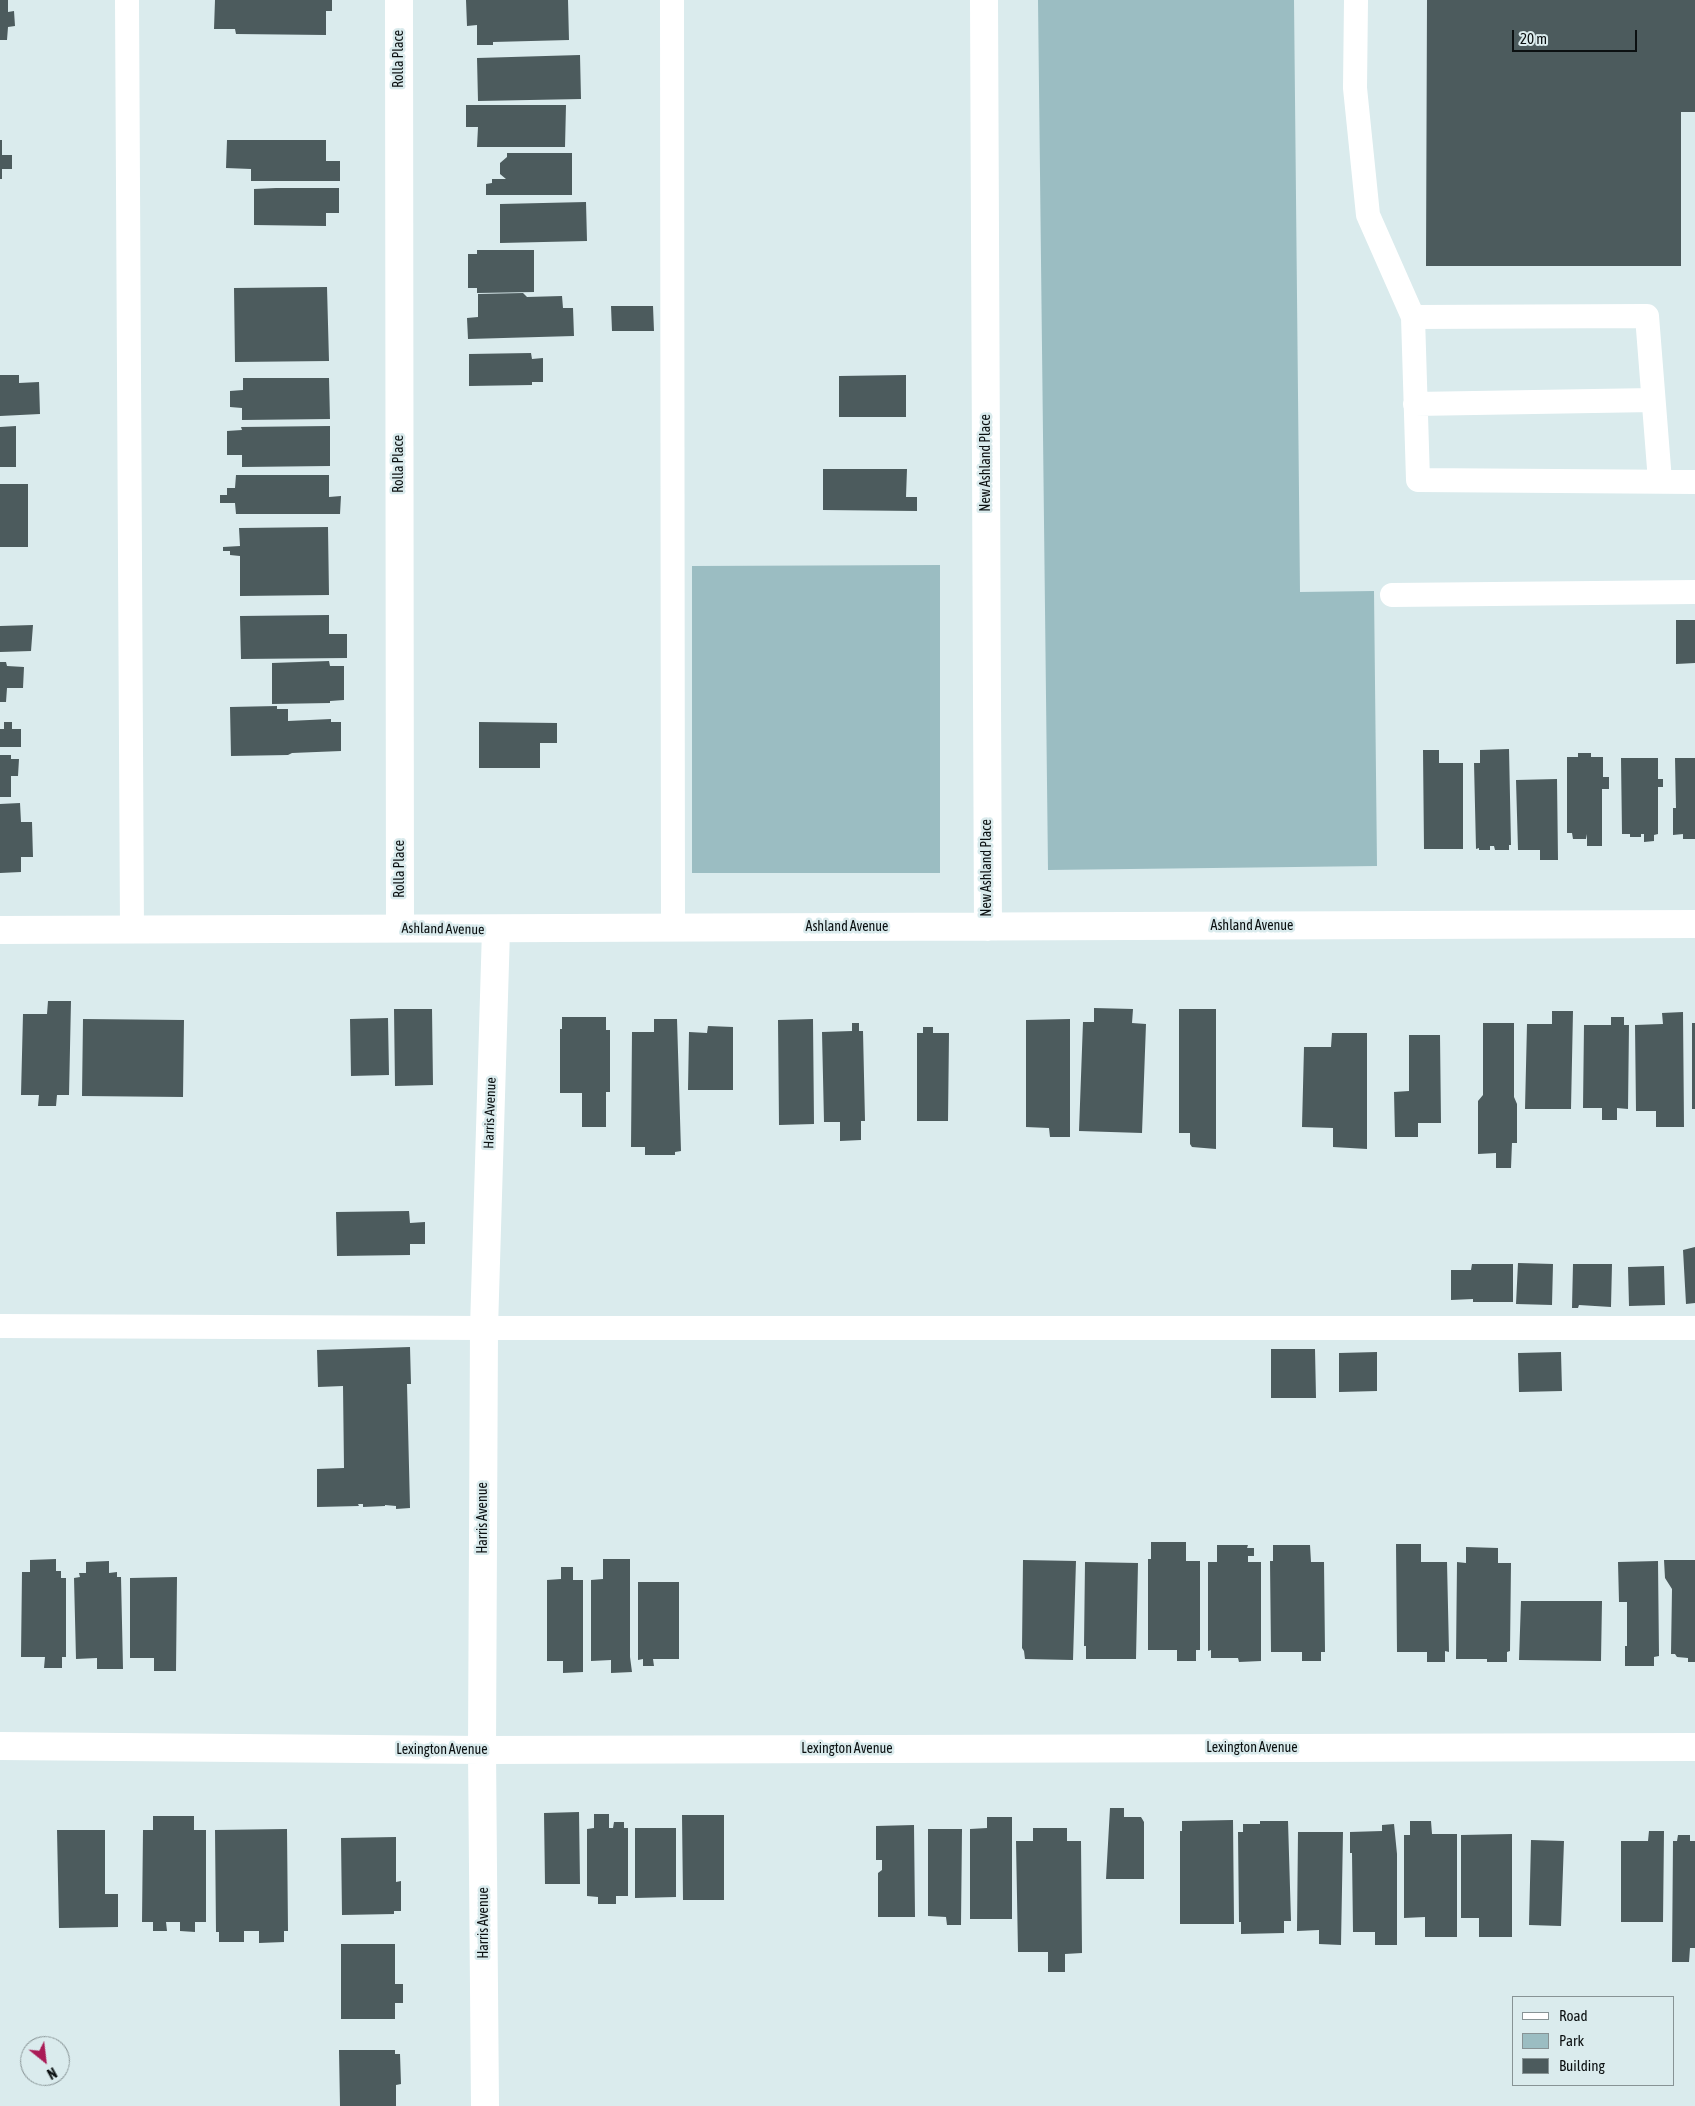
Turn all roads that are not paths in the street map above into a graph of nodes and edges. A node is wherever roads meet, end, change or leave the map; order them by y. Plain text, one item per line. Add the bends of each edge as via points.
1 (127, 0) edge
2 (399, 0) edge
3 (672, 0) edge
4 (984, 0) edge
5 (1356, 0) edge
6 (1412, 316) junction
7 (1653, 400) junction
8 (1416, 404) junction
9 (1660, 481) junction
10 (1695, 482) edge
11 (1695, 592) edge
12 (1392, 595) dead end
13 (1695, 924) edge
14 (988, 927) junction
15 (400, 928) junction
16 (673, 928) junction
17 (132, 929) junction
18 (0, 930) edge
19 (496, 930) junction
20 (0, 1326) edge
21 (484, 1328) junction
22 (1695, 1328) edge
23 (0, 1746) edge
24 (1695, 1747) edge
25 (482, 1750) junction
26 (485, 2106) edge

1 - 17 lane
2 - 15 street, Rolla Place
3 - 16 lane
4 - 14 street, New Ashland Place
5 - 6 lane via 1355,88 1368,215
6 - 7 lane via 1647,316
6 - 8 lane
7 - 8 lane
7 - 9 lane
8 - 9 lane via 1418,480
9 - 10 lane
11 - 12 lane
13 - 14 street, Ashland Avenue
14 - 16 street, Ashland Avenue
15 - 17 street, Ashland Avenue
15 - 19 street, Ashland Avenue
16 - 19 street, Ashland Avenue
17 - 18 street, Ashland Avenue
19 - 21 street, Harris Avenue
20 - 21 lane
21 - 22 lane
21 - 25 street, Harris Avenue
23 - 25 street, Lexington Avenue
24 - 25 street, Lexington Avenue
25 - 26 street, Harris Avenue

